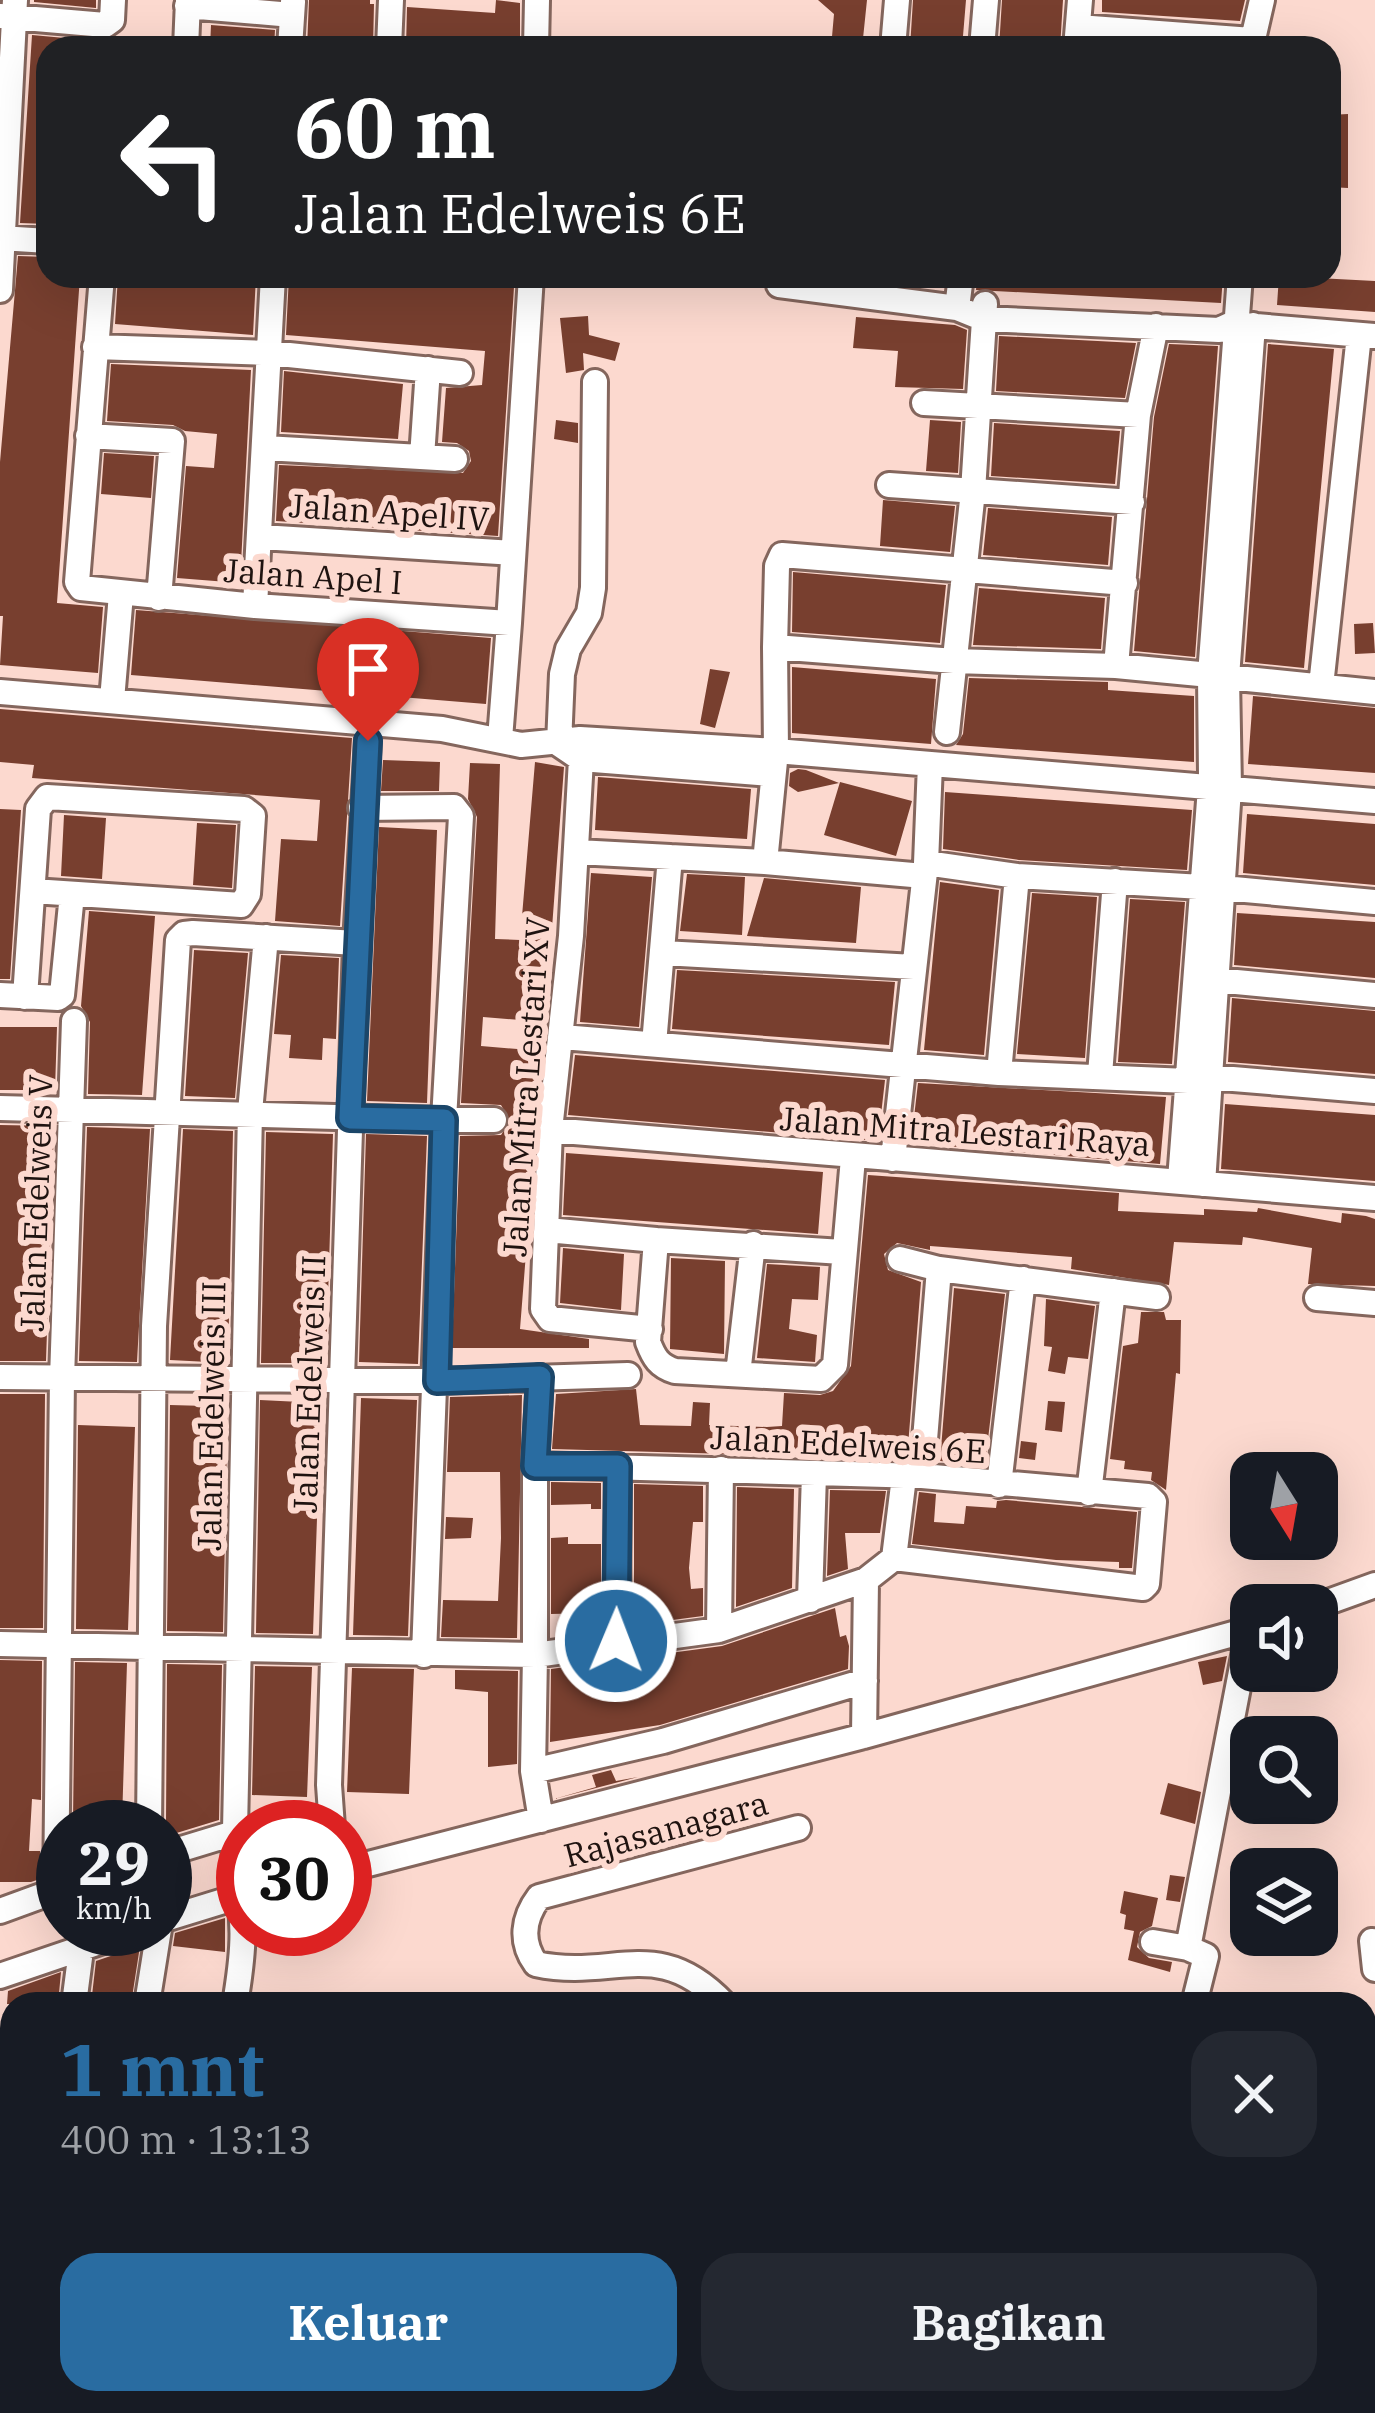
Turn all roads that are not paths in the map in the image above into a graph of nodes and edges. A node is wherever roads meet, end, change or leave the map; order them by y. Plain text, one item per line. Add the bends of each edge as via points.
1 (113, 0) edge
2 (391, 0) edge
3 (537, 0) edge
4 (896, 0) edge
5 (986, 0) edge
6 (1080, 0) edge
7 (1262, 0) edge
8 (188, 3) edge
9 (293, 8) edge
10 (9, 19) edge
11 (187, 36) edge
12 (390, 36) edge
13 (536, 36) edge
14 (893, 36) edge
15 (983, 36) edge
16 (1077, 36) edge
17 (1253, 36) edge
18 (2, 238) edge
19 (36, 240) edge
20 (101, 288) edge
21 (273, 288) edge
22 (530, 288) edge
23 (802, 288) edge
24 (966, 288) edge
25 (1240, 288) edge
26 (0, 290) edge
27 (973, 310) junction
28 (1242, 324) junction
29 (1156, 326) junction
30 (1367, 336) edge
31 (95, 347) junction
32 (270, 353) junction
33 (428, 369) junction
34 (460, 373) dead end
35 (595, 382) dead end
36 (924, 403) dead end
37 (977, 406) junction
38 (1138, 415) junction
39 (88, 436) junction
40 (265, 448) junction
41 (422, 457) junction
42 (455, 459) dead end
43 (889, 485) dead end
44 (973, 490) junction
45 (1132, 502) junction
46 (261, 538) junction
47 (513, 553) junction
48 (964, 573) junction
49 (1125, 584) junction
50 (121, 594) junction
51 (159, 598) junction
52 (255, 606) junction
53 (509, 622) junction
54 (775, 647) junction
55 (954, 661) junction
56 (1116, 666) junction
57 (1218, 676) junction
58 (1321, 686) junction
59 (0, 692) edge
60 (1375, 692) edge
61 (112, 700) junction
62 (369, 722) junction
63 (947, 732) dead end
64 (530, 743) junction
65 (581, 759) junction
66 (774, 763) junction
67 (930, 764) junction
68 (1220, 787) junction
69 (1375, 801) edge
70 (362, 808) junction
71 (577, 852) junction
72 (670, 857) junction
73 (765, 862) junction
74 (925, 870) junction
75 (1017, 876) junction
76 (1114, 881) junction
77 (1213, 887) junction
78 (33, 891) junction
79 (72, 894) junction
80 (1375, 902) edge
81 (266, 937) junction
82 (356, 943) junction
83 (663, 953) junction
84 (914, 967) junction
85 (1215, 980) junction
86 (1375, 995) edge
87 (13, 996) edge
88 (74, 1021) dead end
89 (562, 1037) junction
90 (654, 1044) junction
91 (902, 1065) junction
92 (999, 1072) junction
93 (1100, 1075) junction
94 (1199, 1079) junction
95 (1375, 1091) edge
96 (0, 1108) edge
97 (74, 1108) junction
98 (166, 1111) junction
99 (250, 1112) junction
100 (350, 1118) junction
101 (444, 1120) junction
102 (494, 1120) dead end
103 (550, 1130) junction
104 (853, 1157) junction
105 (893, 1159) junction
106 (1192, 1182) junction
107 (1375, 1198) edge
108 (548, 1230) junction
109 (656, 1240) junction
110 (753, 1244) junction
111 (842, 1252) junction
112 (900, 1259) dead end
113 (939, 1269) junction
114 (1023, 1279) junction
115 (1113, 1291) junction
116 (1157, 1297) dead end
117 (1316, 1298) dead end
118 (1375, 1303) edge
119 (650, 1329) junction
120 (738, 1374) junction
121 (628, 1375) dead end
122 (0, 1377) edge
123 (540, 1377) junction
124 (62, 1379) junction
125 (154, 1380) junction
126 (342, 1381) junction
127 (437, 1381) junction
128 (245, 1382) junction
129 (535, 1466) junction
130 (618, 1466) junction
131 (721, 1468) junction
132 (814, 1474) junction
133 (913, 1476) junction
134 (999, 1485) junction
135 (1089, 1493) junction
136 (894, 1558) junction
137 (866, 1580) junction
138 (1375, 1586) edge
139 (1338, 1599) edge
140 (810, 1600) junction
141 (719, 1630) junction
142 (1230, 1635) edge
143 (616, 1641) junction
144 (0, 1644) edge
145 (57, 1645) junction
146 (151, 1647) junction
147 (238, 1649) junction
148 (335, 1653) junction
149 (424, 1655) junction
150 (535, 1655) junction
151 (865, 1682) junction
152 (1238, 1692) edge
153 (864, 1736) junction
154 (533, 1771) junction
155 (58, 1800) edge
156 (149, 1800) edge
157 (235, 1800) edge
158 (330, 1800) edge
159 (541, 1820) junction
160 (797, 1828) dead end
161 (372, 1863) edge
162 (36, 1898) edge
163 (0, 1910) edge
164 (1372, 1941) dead end
165 (1153, 1942) dead end
166 (1187, 1948) junction
167 (62, 1956) edge
168 (80, 1956) edge
169 (155, 1956) edge
170 (243, 1956) edge
171 (1375, 1969) edge
172 (0, 1976) edge
173 (76, 1992) edge
174 (149, 1992) edge
175 (237, 1992) edge
176 (711, 1992) edge
177 (1197, 1992) edge

1 - 10 street via 105,26
2 - 12 street
3 - 13 street
4 - 14 street
5 - 15 street
6 - 16 street
7 - 17 street
8 - 9 street
8 - 11 street
10 - 18 street
18 - 19 street
18 - 26 street
20 - 31 street, Jalan Apel I
21 - 32 street
22 - 47 street
23 - 27 street
24 - 27 street
25 - 28 street
27 - 28 street via 1220,315
27 - 29 street
27 - 37 street
28 - 29 street
28 - 30 street
28 - 57 street
29 - 38 street
30 - 58 street
31 - 32 street
31 - 39 street, Jalan Apel I
32 - 33 street
32 - 40 street
33 - 34 street
33 - 41 street
35 - 64 street via 589,613
36 - 37 street
37 - 38 street
37 - 44 street
38 - 45 street
39 - 50 street, Jalan Apel I via 77,583
39 - 51 street via 172,441
40 - 41 street
40 - 46 street
41 - 42 street
43 - 44 street
44 - 45 street
44 - 48 street
45 - 49 street
46 - 47 street, Jalan Apel IV
46 - 52 street
47 - 53 street
48 - 49 street
48 - 54 street via 782,555
48 - 55 street
49 - 56 street
50 - 51 street, Jalan Apel I
50 - 61 street
51 - 52 street, Jalan Apel I
52 - 53 street, Jalan Apel I
53 - 64 street
54 - 55 street
54 - 66 street
55 - 56 street
55 - 63 street
56 - 57 street
57 - 58 street
57 - 68 street
58 - 60 street
59 - 61 street
61 - 62 street
62 - 64 street
62 - 70 street, Jalan Edelweis II
64 - 65 street
64 - 66 street via 580,739
65 - 66 street
65 - 71 street, Jalan Mitra Lestari XV
66 - 67 street
66 - 73 street
67 - 68 street
67 - 74 street
68 - 69 street
68 - 77 street
70 - 82 street, Jalan Edelweis II
70 - 101 street via 435,805 461,816
71 - 72 street
71 - 89 street, Jalan Mitra Lestari XV
72 - 73 street
72 - 83 street
73 - 74 street
74 - 75 street
74 - 84 street
75 - 76 street
75 - 92 street
76 - 77 street
76 - 93 street
77 - 80 street
77 - 85 street
77 - 94 street
78 - 79 street
78 - 79 street via 38,809 47,797 244,808 253,816 241,904
78 - 87 street
79 - 87 street via 62,995
81 - 82 street
81 - 98 street via 178,940
81 - 99 street, Jalan Edelweis III
82 - 100 street, Jalan Edelweis II
83 - 84 street
83 - 90 street
84 - 91 street
85 - 86 street
85 - 94 street
88 - 97 street, Jalan Edelweis V
89 - 90 street
89 - 103 street, Jalan Mitra Lestari XV
90 - 91 street
91 - 92 street
91 - 105 street
92 - 93 street
93 - 94 street
94 - 95 street
94 - 106 street
96 - 97 street
97 - 98 street
97 - 124 street, Jalan Edelweis V
98 - 99 street
98 - 125 street
99 - 100 street
99 - 128 street, Jalan Edelweis III
100 - 101 street
100 - 126 street, Jalan Edelweis II
101 - 102 street
101 - 127 street
103 - 104 street, Jalan Mitra Lestari Raya
103 - 108 street, Jalan Mitra Lestari XV
104 - 105 street, Jalan Mitra Lestari Raya
104 - 111 street
105 - 106 street, Jalan Mitra Lestari Raya
106 - 107 street, Jalan Mitra Lestari Raya
108 - 109 street
108 - 119 street, Jalan Mitra Lestari XV via 545,1314
109 - 110 street
109 - 119 street
110 - 111 street
110 - 120 street
111 - 120 street via 831,1373
112 - 113 street
113 - 114 street
113 - 133 street
114 - 115 street
114 - 134 street
115 - 116 street
115 - 135 street
117 - 118 street
119 - 120 street via 653,1357 663,1367
121 - 123 street
122 - 124 street
123 - 127 street
123 - 129 street
124 - 125 street
124 - 145 street, Jalan Edelweis V
125 - 128 street
125 - 146 street
126 - 127 street
126 - 128 street
126 - 148 street, Jalan Edelweis II
127 - 149 street
128 - 147 street, Jalan Edelweis III
129 - 130 street, Jalan Edelweis 6E
129 - 150 street
130 - 131 street, Jalan Edelweis 6E
130 - 143 street
131 - 132 street, Jalan Edelweis 6E
131 - 141 street
132 - 133 street, Jalan Edelweis 6E
132 - 140 street
133 - 134 street, Jalan Edelweis 6E
133 - 136 street
134 - 135 street, Jalan Edelweis 6E
135 - 136 street, Jalan Edelweis 6E via 1154,1502 1143,1588
136 - 137 street
137 - 140 street
137 - 151 street
138 - 139 street
140 - 141 street
141 - 143 street
142 - 153 street
143 - 150 street
144 - 145 street
145 - 146 street
145 - 155 street, Jalan Edelweis V
146 - 147 street
146 - 156 street
147 - 148 street
147 - 157 street, Jalan Edelweis III
148 - 149 street
148 - 158 street, Jalan Edelweis II
149 - 150 street
150 - 154 street
151 - 153 street
151 - 154 street
152 - 166 street
153 - 159 street
154 - 159 street
159 - 161 street
160 - 176 street, Rajasanagara via 539,1897 527,1912 525,1936 536,1964 651,1962 692,1974
162 - 163 street
164 - 171 street
165 - 166 street
166 - 177 street via 1206,1956
167 - 172 street
168 - 173 street
169 - 174 street
170 - 175 street, Jalan Edelweis III

